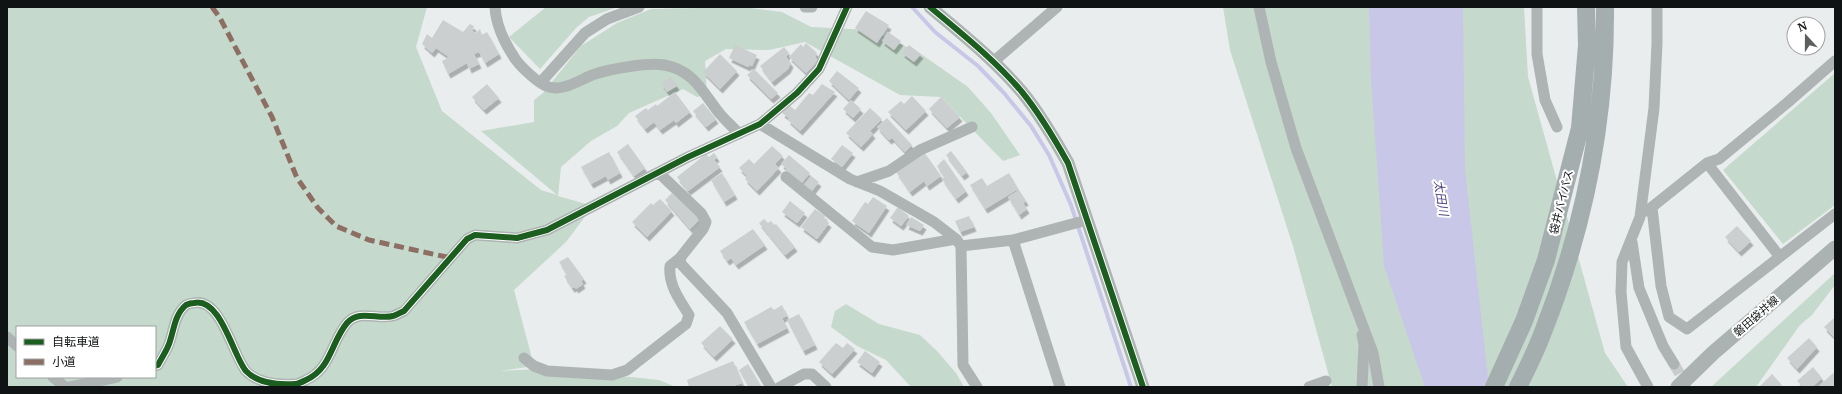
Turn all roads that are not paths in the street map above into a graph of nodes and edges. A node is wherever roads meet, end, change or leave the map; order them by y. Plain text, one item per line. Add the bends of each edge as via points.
1 (494, 7) edge
2 (639, 7) edge
3 (805, 7) edge
4 (812, 7) edge
5 (847, 7) edge
6 (930, 7) edge
7 (1058, 7) edge
8 (1259, 7) edge
9 (1537, 7) edge
10 (1586, 7) edge
11 (1605, 7) edge
12 (1657, 7) edge
13 (1835, 61) edge
14 (993, 62) junction
15 (541, 82) junction
16 (760, 124) junction
17 (972, 127) dead end
18 (1556, 127) dead end
19 (739, 134) junction
20 (1707, 163) junction
21 (659, 173) junction
22 (786, 177) dead end
23 (857, 182) junction
24 (1652, 208) junction
25 (1835, 214) edge
26 (1640, 217) junction
27 (1087, 220) junction
28 (1012, 240) junction
29 (1632, 241) junction
30 (958, 243) junction
31 (1835, 248) edge
32 (1780, 257) junction
33 (680, 258) junction
34 (1358, 313) junction
35 (7, 337) edge
36 (16, 345) edge
37 (524, 358) dead end
38 (1674, 364) tunnel mouth
39 (156, 366) edge
40 (55, 378) edge
41 (112, 378) edge
42 (1326, 381) dead end
43 (65, 387) edge
44 (70, 387) edge
45 (771, 387) edge
46 (780, 387) edge
47 (826, 387) edge
48 (977, 387) edge
49 (1060, 387) edge
50 (1143, 387) edge
51 (1309, 387) edge
52 (1362, 387) edge
53 (1379, 387) edge
54 (1494, 387) edge
55 (1518, 387) edge
56 (1648, 387) edge
57 (1678, 387) edge

1 - 15 street via 500,31 509,49 523,68
2 - 15 street via 607,19 585,33
3 - 4 street
5 - 16 street via 819,69 797,93
6 - 14 street
7 - 14 street
8 - 34 street via 1271,62 1296,148
9 - 18 street via 1537,54 1545,100
10 - 54 highway, 袋井バイパス via 1587,45 1580,128 1546,260 1524,321
11 - 55 highway, 袋井バイパス via 1605,45 1598,128 1586,194 1566,267 1543,333
12 - 26 street via 1654,108
13 - 20 street via 1719,159
14 - 27 street via 1022,93 1050,130 1068,163
15 - 19 street via 546,86 562,87 602,72 664,65 684,72 698,83
16 - 19 street
16 - 23 street
17 - 23 street via 930,145 889,171
19 - 21 street
20 - 24 street
20 - 32 street
21 - 33 street via 706,222
21 - 39 street via 547,230 517,238 475,235 467,240 404,311 392,316 354,317 347,323 325,365 316,376 297,384 270,384 246,371 220,321 209,306 197,302 186,305 179,314 170,341
22 - 30 street via 872,247 893,250
23 - 30 street via 880,191 934,222
24 - 26 street
24 - 32 street via 1661,286 1669,317 1687,329
25 - 32 street
26 - 29 street
27 - 28 street
27 - 50 street
28 - 30 street
28 - 49 street
29 - 38 street via 1639,288 1663,346
29 - 56 street via 1622,262 1621,292 1626,347
30 - 48 street via 963,365
31 - 57 main road, 磐田袋井線 via 1713,353
33 - 37 street via 670,266 669,277 689,315 686,324 627,370 612,375 547,371 534,366
33 - 45 street via 685,271 727,313
34 - 52 street via 1364,344
34 - 53 street via 1373,353
35 - 36 street
40 - 43 street
41 - 44 street
42 - 51 street
46 - 47 street via 804,374 812,374

